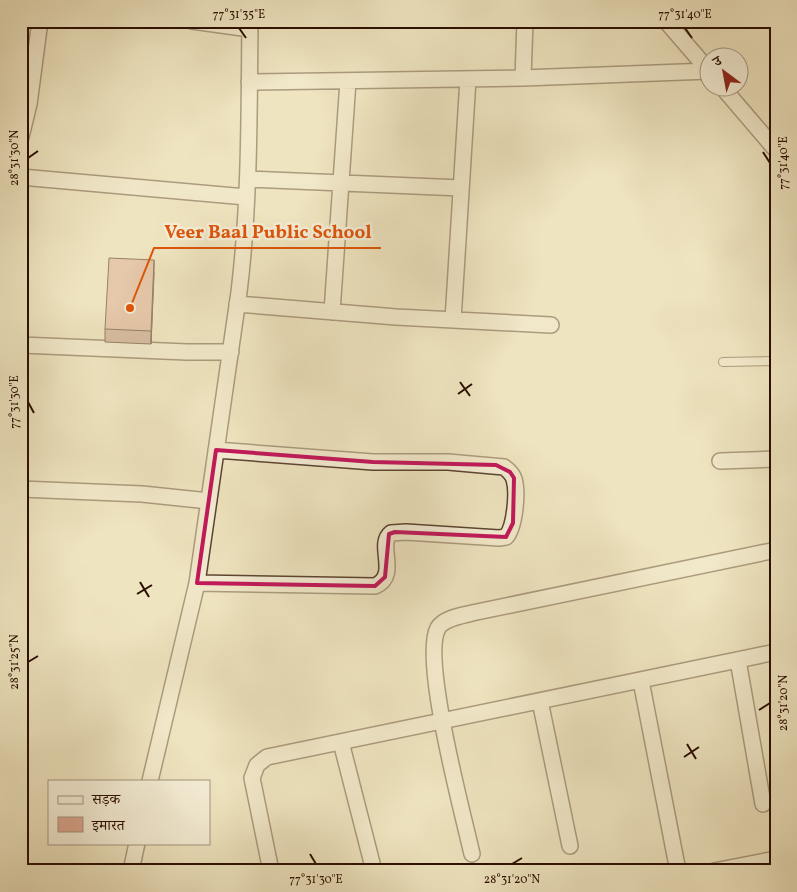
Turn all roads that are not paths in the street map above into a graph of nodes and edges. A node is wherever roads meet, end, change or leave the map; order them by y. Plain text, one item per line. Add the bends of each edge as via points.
1 (40, 21) edge
2 (192, 21) edge
3 (525, 21) edge
4 (666, 21) edge
5 (250, 25) edge
6 (700, 61) edge
7 (700, 71) edge
8 (523, 78) junction
9 (468, 79) junction
10 (348, 81) junction
11 (249, 82) junction
12 (732, 98) edge
13 (21, 137) edge
14 (776, 150) edge
15 (21, 176) edge
16 (248, 178) junction
17 (342, 182) junction
18 (461, 188) junction
19 (246, 197) junction
20 (237, 304) junction
21 (332, 312) junction
22 (453, 320) junction
23 (551, 325) dead end
24 (21, 345) edge
25 (231, 352) junction
26 (776, 361) edge
27 (723, 362) dead end
28 (216, 450) junction
29 (776, 459) edge
30 (720, 461) dead end
31 (21, 489) edge
32 (209, 501) junction
33 (776, 550) edge
34 (197, 584) junction
35 (776, 652) edge
36 (738, 660) junction
37 (641, 681) junction
38 (540, 701) junction
39 (442, 722) junction
40 (341, 742) junction
41 (150, 780) edge
42 (763, 804) dead end
43 (137, 844) edge
44 (570, 846) dead end
45 (472, 854) dead end
46 (776, 859) edge
47 (724, 870) edge
48 (130, 871) edge
49 (271, 871) edge
50 (374, 871) edge
51 (678, 871) edge

1 - 13 street via 29,104
2 - 5 street
3 - 8 street
4 - 6 street
5 - 11 street
7 - 8 street
8 - 9 street
9 - 10 street
9 - 18 street
10 - 11 street
10 - 17 street
11 - 16 street
12 - 14 street
15 - 19 street
16 - 17 street
16 - 19 street
17 - 18 street
17 - 21 street
18 - 22 street
19 - 20 street
20 - 21 street
20 - 25 street
21 - 22 street
22 - 23 street
24 - 25 street
25 - 28 street
26 - 27 lane
28 - 32 street
28 - 34 street via 373,462 496,465 510,472 514,478 513,523 506,537 499,538 406,532 391,534 386,542 388,566 385,577 375,586
29 - 30 street
31 - 32 street via 142,494
32 - 34 street
33 - 39 street via 450,619 439,626 434,638
34 - 41 street
35 - 36 street
36 - 37 street
36 - 42 street
37 - 38 street
37 - 51 street
38 - 39 street
38 - 44 street
39 - 40 street
39 - 45 street
40 - 49 street via 281,753 257,765 252,778 253,790
40 - 50 street
43 - 48 street
46 - 47 street

